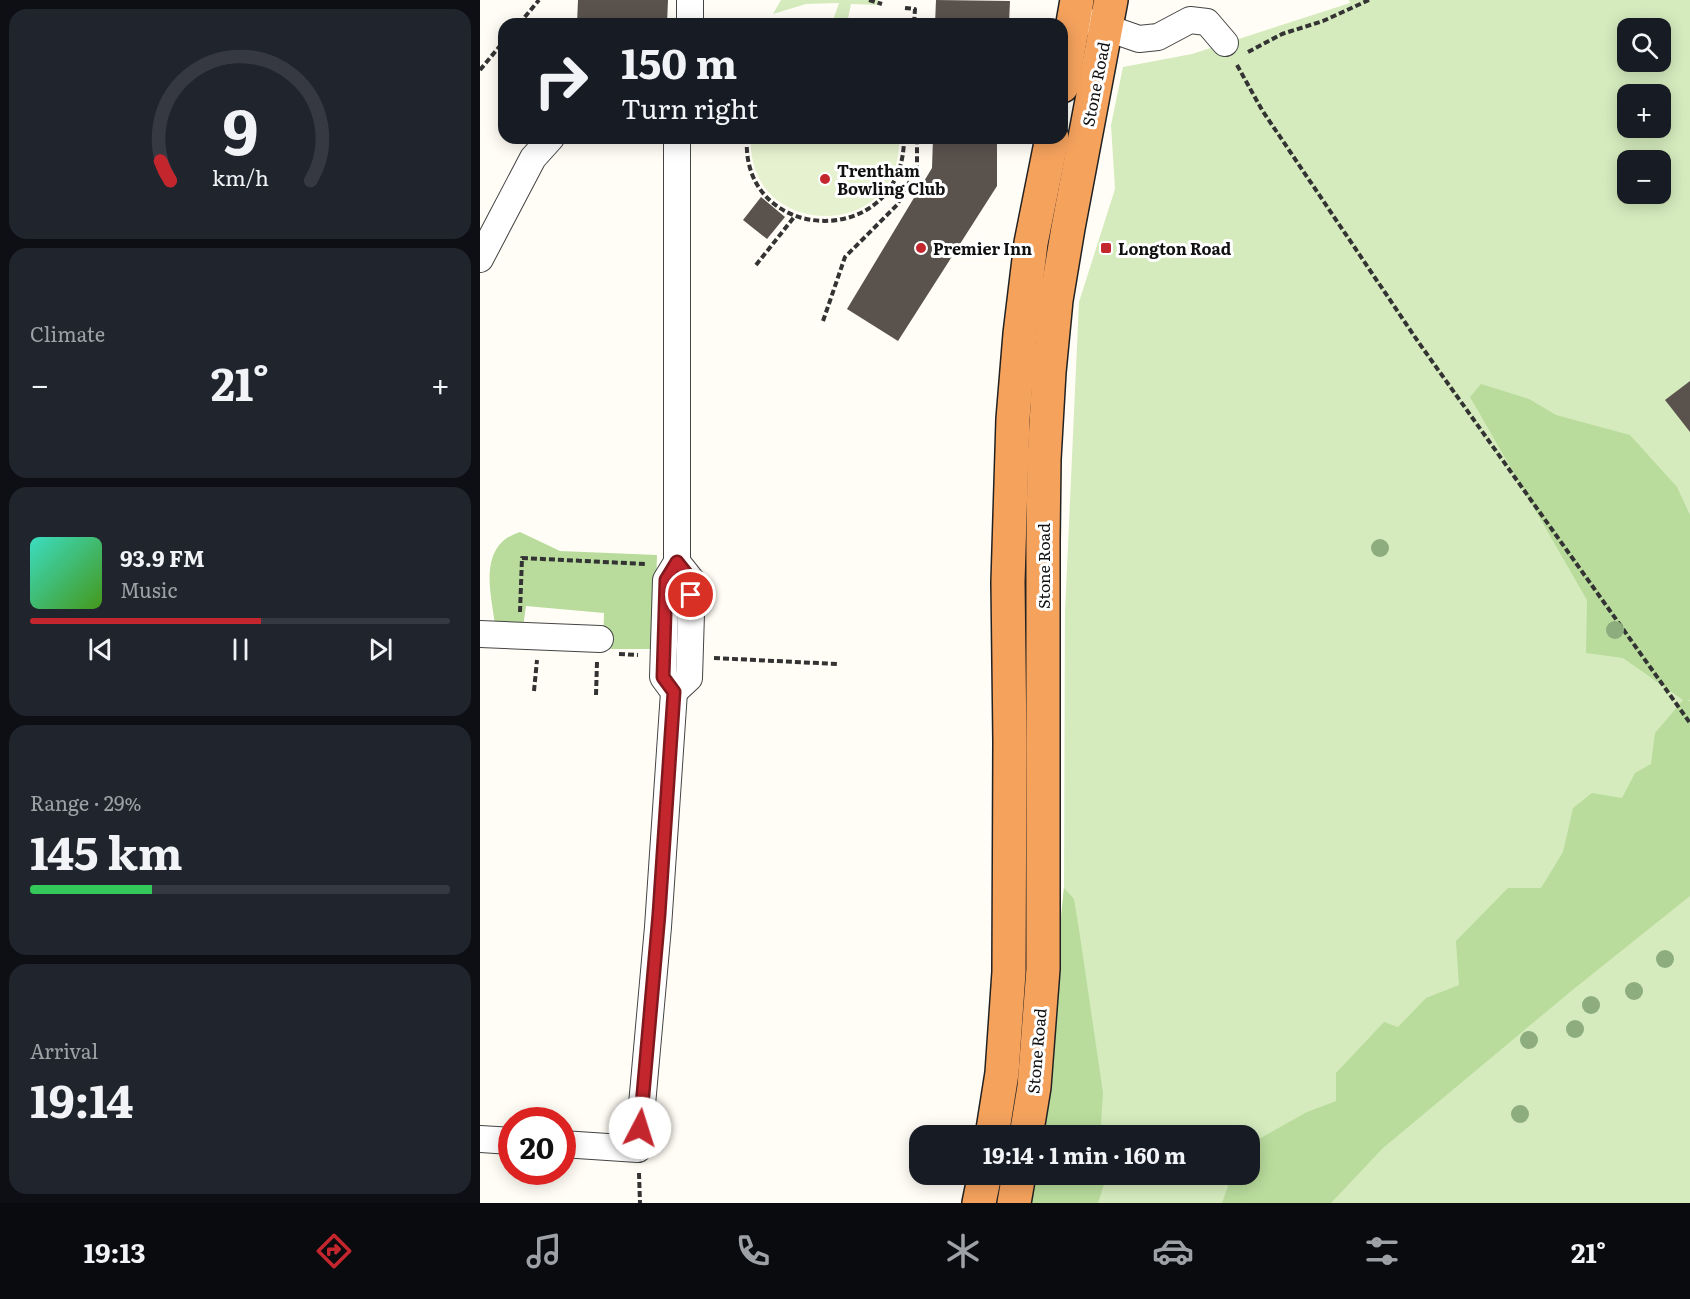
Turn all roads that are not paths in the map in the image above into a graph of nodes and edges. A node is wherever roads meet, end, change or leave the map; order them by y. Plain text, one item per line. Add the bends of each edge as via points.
1 (690, 0) edge
2 (1076, 9) edge
3 (1109, 13) edge
4 (690, 18) edge
5 (1225, 43) road end
6 (1068, 53) edge
7 (546, 144) edge
8 (677, 144) edge
9 (1051, 144) edge
10 (480, 259) edge
11 (480, 634) edge
12 (598, 646) road end
13 (994, 1125) edge
14 (1028, 1125) edge
15 (480, 1139) edge
16 (498, 1140) edge
17 (576, 1145) edge
18 (983, 1185) edge
19 (1017, 1185) edge
20 (979, 1203) edge
21 (1014, 1203) edge

1 - 4 lane
2 - 3 lane
2 - 6 highway, Stone Road
3 - 5 lane via 1139,39 1158,37 1190,20 1208,22
3 - 14 highway, Stone Road via 1068,228 1049,372 1043,541 1043,969
7 - 10 lane via 533,158
8 - 17 lane via 677,562 692,581 689,678 674,692 638,1149
9 - 13 highway, Stone Road via 1031,243 1013,419 1008,582 1009,972 1002,1073
11 - 12 lane via 528,643
15 - 16 lane
18 - 20 highway
19 - 21 highway

